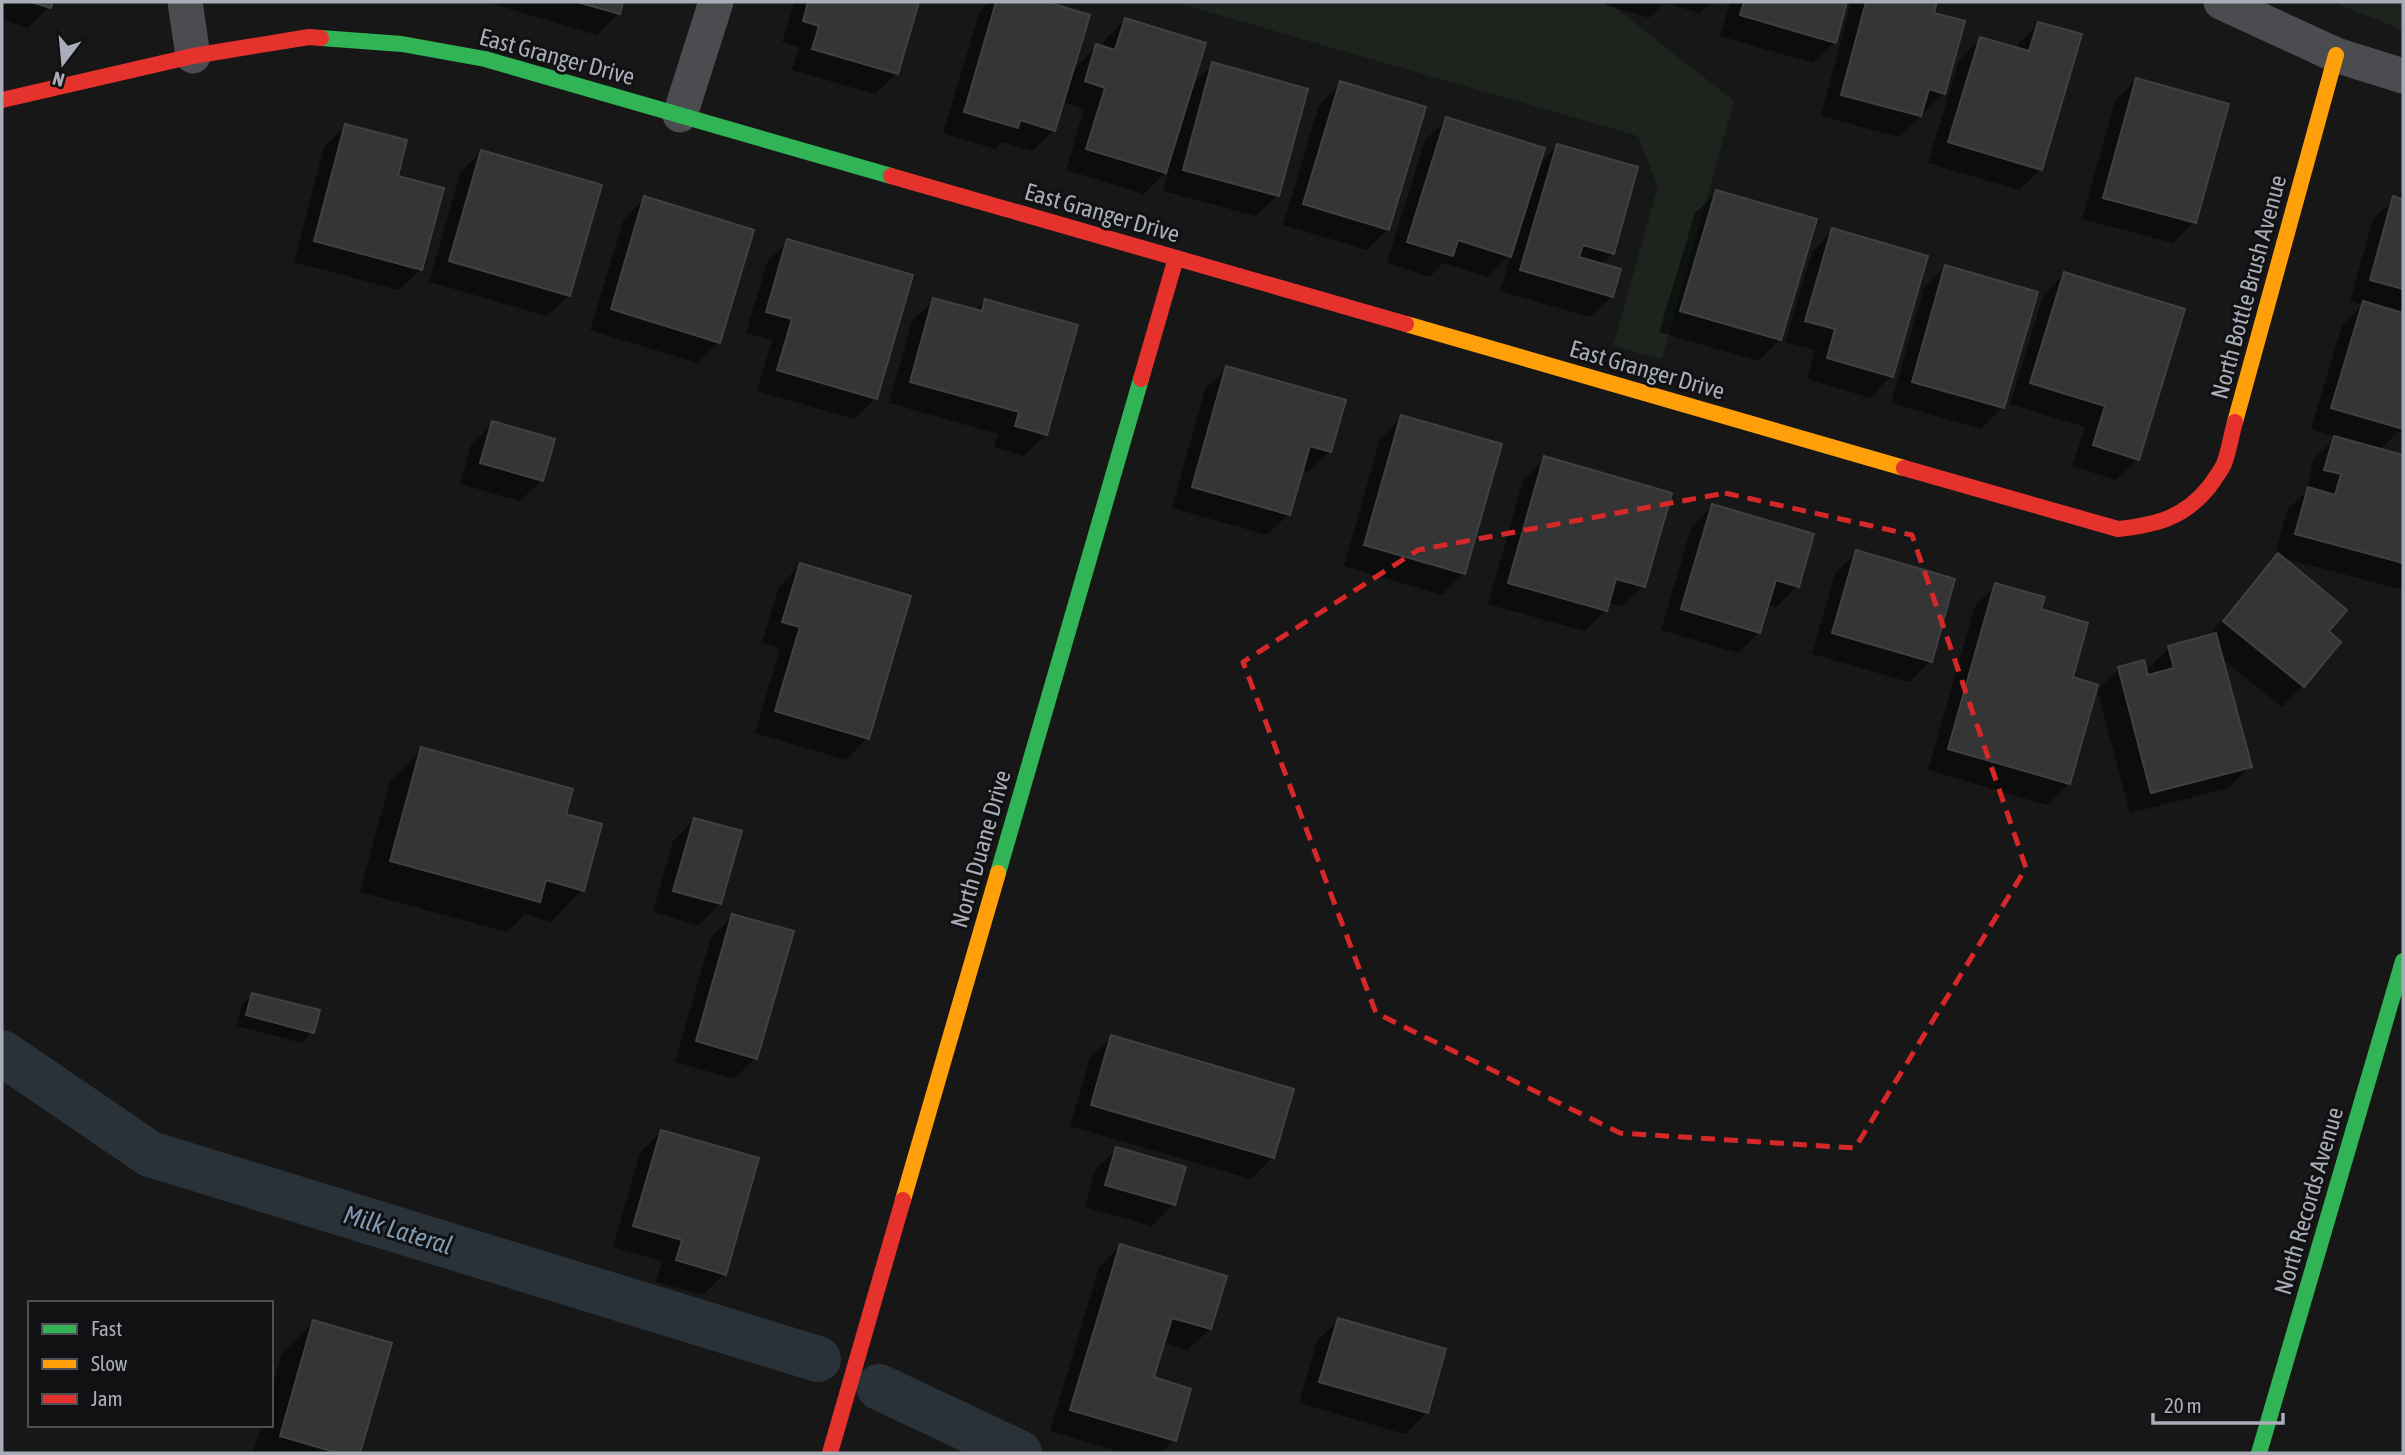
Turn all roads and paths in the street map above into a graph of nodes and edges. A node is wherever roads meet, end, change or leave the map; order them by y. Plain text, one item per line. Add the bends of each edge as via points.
1 (185, 2) edge
2 (716, 2) edge
3 (2221, 2) edge
4 (2336, 55) junction
5 (193, 56) junction
6 (2403, 76) edge
7 (2, 100) edge
8 (680, 115) junction
9 (1176, 258) junction
10 (2180, 516) joint
11 (2403, 961) edge
12 (830, 1453) edge
13 (2259, 1453) edge

1 - 5 street
2 - 8 street
3 - 4 street
4 - 6 street
4 - 10 street, North Bottle Brush Avenue via 2223,466 2206,494
5 - 7 street, East Granger Drive
5 - 8 street, East Granger Drive via 309,37 402,44 485,59
8 - 9 street, East Granger Drive
9 - 10 street, East Granger Drive via 2118,529 2152,526
9 - 12 street, North Duane Drive
11 - 13 street, North Records Avenue

